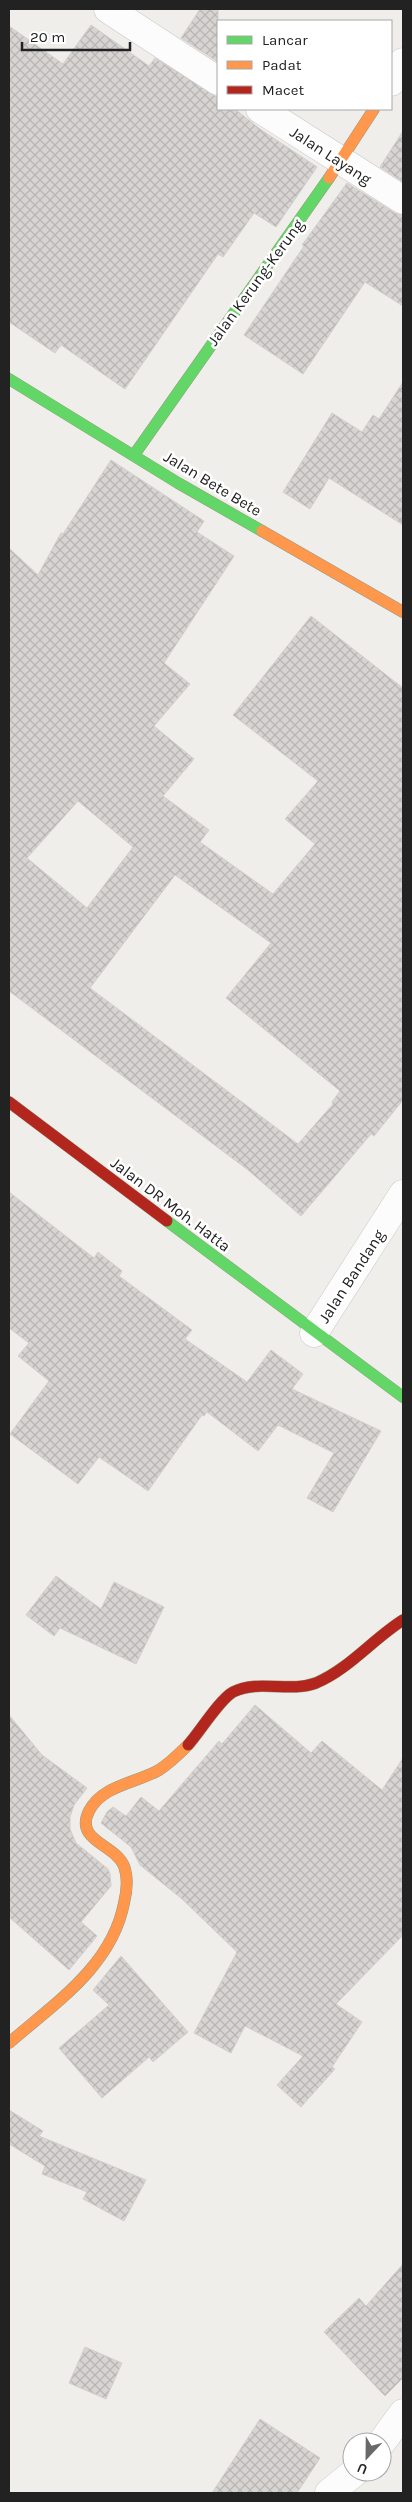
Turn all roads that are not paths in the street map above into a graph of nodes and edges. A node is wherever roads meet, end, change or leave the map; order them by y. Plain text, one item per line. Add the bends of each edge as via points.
1 (108, 9) edge
2 (403, 62) edge
3 (217, 80) edge
4 (392, 80) edge
5 (262, 110) edge
6 (373, 110) edge
7 (341, 162) junction
8 (403, 200) edge
9 (9, 378) edge
10 (134, 454) junction
11 (403, 612) edge
12 (9, 1102) edge
13 (403, 1194) edge
14 (314, 1333) junction
15 (403, 1397) edge
16 (403, 1620) edge
17 (9, 2043) edge
18 (403, 2413) edge
19 (389, 2432) edge
20 (343, 2482) edge
21 (329, 2493) edge

1 - 3 street
2 - 4 street
5 - 7 street, Jalan Layang
6 - 7 main road, Jalan Kerung-Kerung
7 - 8 street, Jalan Layang
7 - 10 main road, Jalan Kerung-Kerung
9 - 10 main road, Jalan Bete Bete
10 - 11 main road, Jalan Bete Bete
12 - 14 main road, Jalan DR Moh. Hatta
13 - 14 street, Jalan Bandang
14 - 15 main road, Jalan DR Moh. Hatta
16 - 17 main road via 335,1672 315,1683 294,1688 242,1687 231,1693 164,1767 147,1777 111,1789 96,1804 87,1818 86,1828 101,1846 121,1860 127,1879 112,1942 96,1964
18 - 19 street
20 - 21 street

